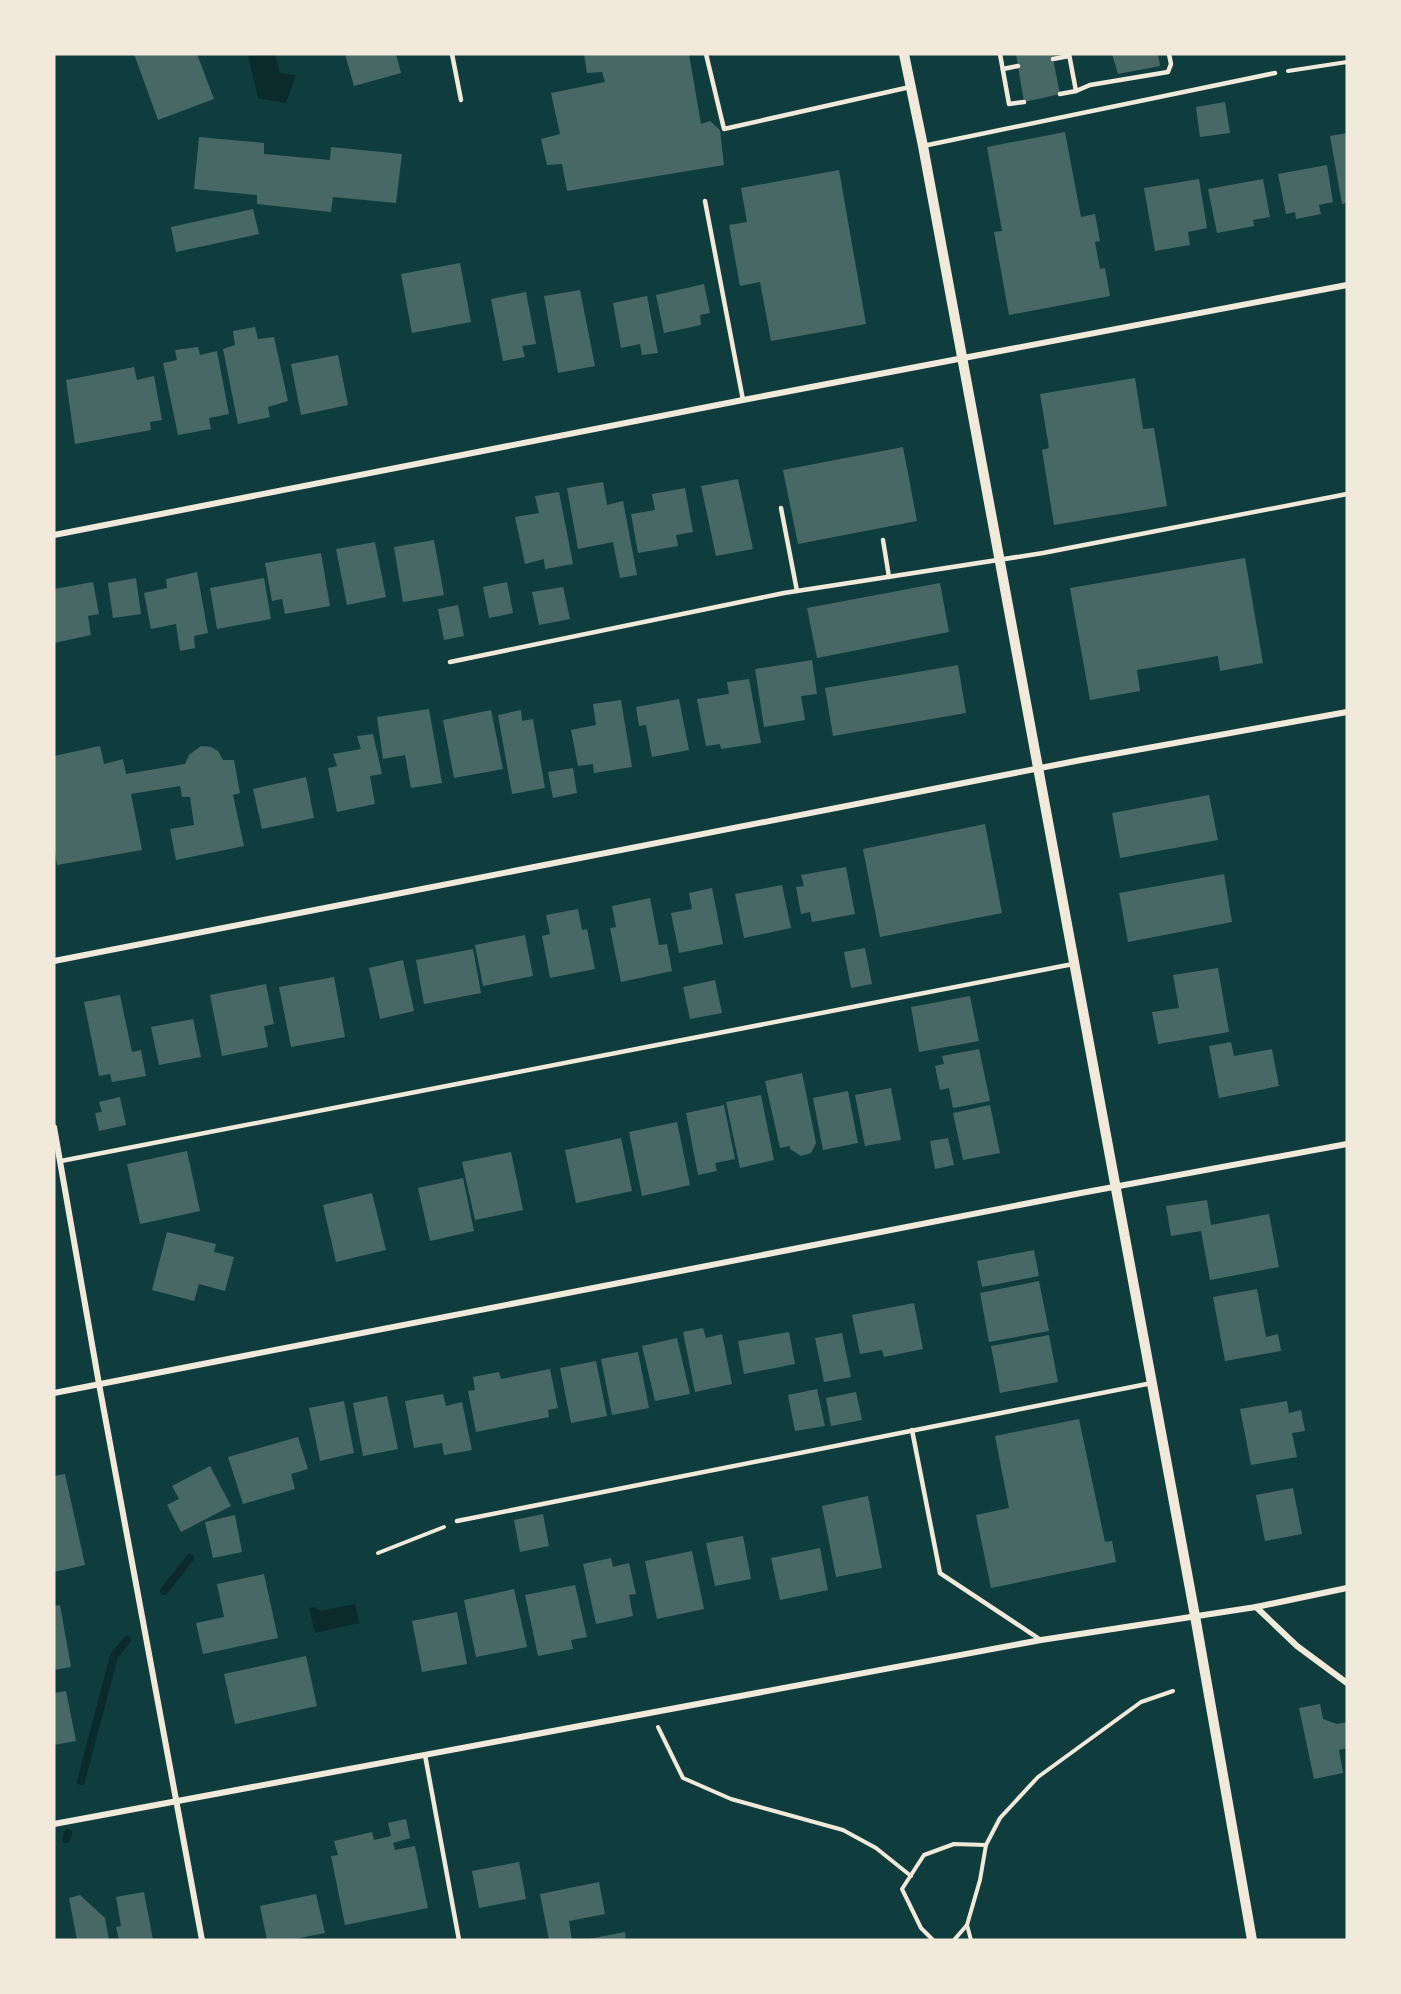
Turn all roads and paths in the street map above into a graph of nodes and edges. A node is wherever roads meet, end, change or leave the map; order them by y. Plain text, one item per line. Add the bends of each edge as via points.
1 (452, 54) edge
2 (706, 54) edge
3 (904, 54) edge
4 (1000, 54) edge
5 (1169, 54) edge
6 (1069, 55) edge
7 (1053, 59) dead end
8 (1347, 62) edge
9 (1018, 66) dead end
10 (1003, 69) junction
11 (1275, 73) joint
12 (910, 87) junction
13 (1076, 91) junction
14 (1060, 94) dead end
15 (461, 99) dead end
16 (1024, 102) dead end
17 (923, 146) junction
18 (705, 201) dead end
19 (1347, 285) edge
20 (963, 358) junction
21 (743, 400) junction
22 (1347, 494) edge
23 (781, 508) dead end
24 (54, 535) edge
25 (883, 540) dead end
26 (1000, 560) junction
27 (890, 577) junction
28 (797, 591) junction
29 (450, 662) dead end
30 (1347, 712) edge
31 (1039, 768) junction
32 (54, 962) edge
33 (1073, 964) junction
34 (54, 1127) edge
35 (1347, 1144) edge
36 (61, 1161) junction
37 (1115, 1187) junction
38 (1152, 1383) junction
39 (99, 1384) junction
40 (54, 1393) edge
41 (912, 1430) junction
42 (457, 1521) joint
43 (378, 1552) dead end
44 (1347, 1588) edge
45 (1256, 1607) junction
46 (1195, 1616) junction
47 (1041, 1640) junction
48 (1347, 1683) edge
49 (1173, 1691) dead end
50 (652, 1713) junction
51 (424, 1755) junction
52 (176, 1801) junction
53 (54, 1824) edge
54 (986, 1845) junction
55 (911, 1876) junction
56 (967, 1925) junction
57 (202, 1940) edge
58 (459, 1940) edge
59 (933, 1940) edge
60 (954, 1940) edge
61 (971, 1940) edge
62 (1252, 1940) edge

1 - 15 lane
2 - 12 lane via 724,129
3 - 12 street
4 - 10 lane
5 - 13 lane via 1171,64 1167,72 1090,85
6 - 7 lane
6 - 13 lane
8 - 11 path
9 - 10 lane
10 - 16 lane via 1009,104
11 - 17 lane
12 - 17 street
13 - 14 lane
17 - 20 street
18 - 21 lane
19 - 20 street
20 - 21 street
20 - 26 street
21 - 24 street
22 - 26 lane
23 - 28 lane
25 - 27 lane
26 - 27 lane
26 - 31 street
27 - 28 lane
28 - 29 lane
30 - 31 street
31 - 32 street
31 - 33 street
33 - 36 lane
33 - 37 street
34 - 36 street
35 - 37 street
36 - 39 street
37 - 38 street
37 - 39 street
38 - 41 lane
38 - 46 street
39 - 40 street
39 - 52 street
41 - 42 lane
41 - 47 lane via 940,1573
42 - 43 path
44 - 45 street
45 - 46 street
45 - 48 street via 1297,1646
46 - 47 street
46 - 62 street
47 - 50 street
49 - 54 path via 1141,1702 1038,1777 1000,1818
50 - 51 street
50 - 55 path via 683,1778 731,1799 843,1830 876,1848
51 - 52 street
51 - 58 lane
52 - 53 street
52 - 57 street
54 - 55 path via 954,1844 924,1855
54 - 56 path
55 - 59 path via 902,1889 921,1928
56 - 60 path
56 - 61 path

